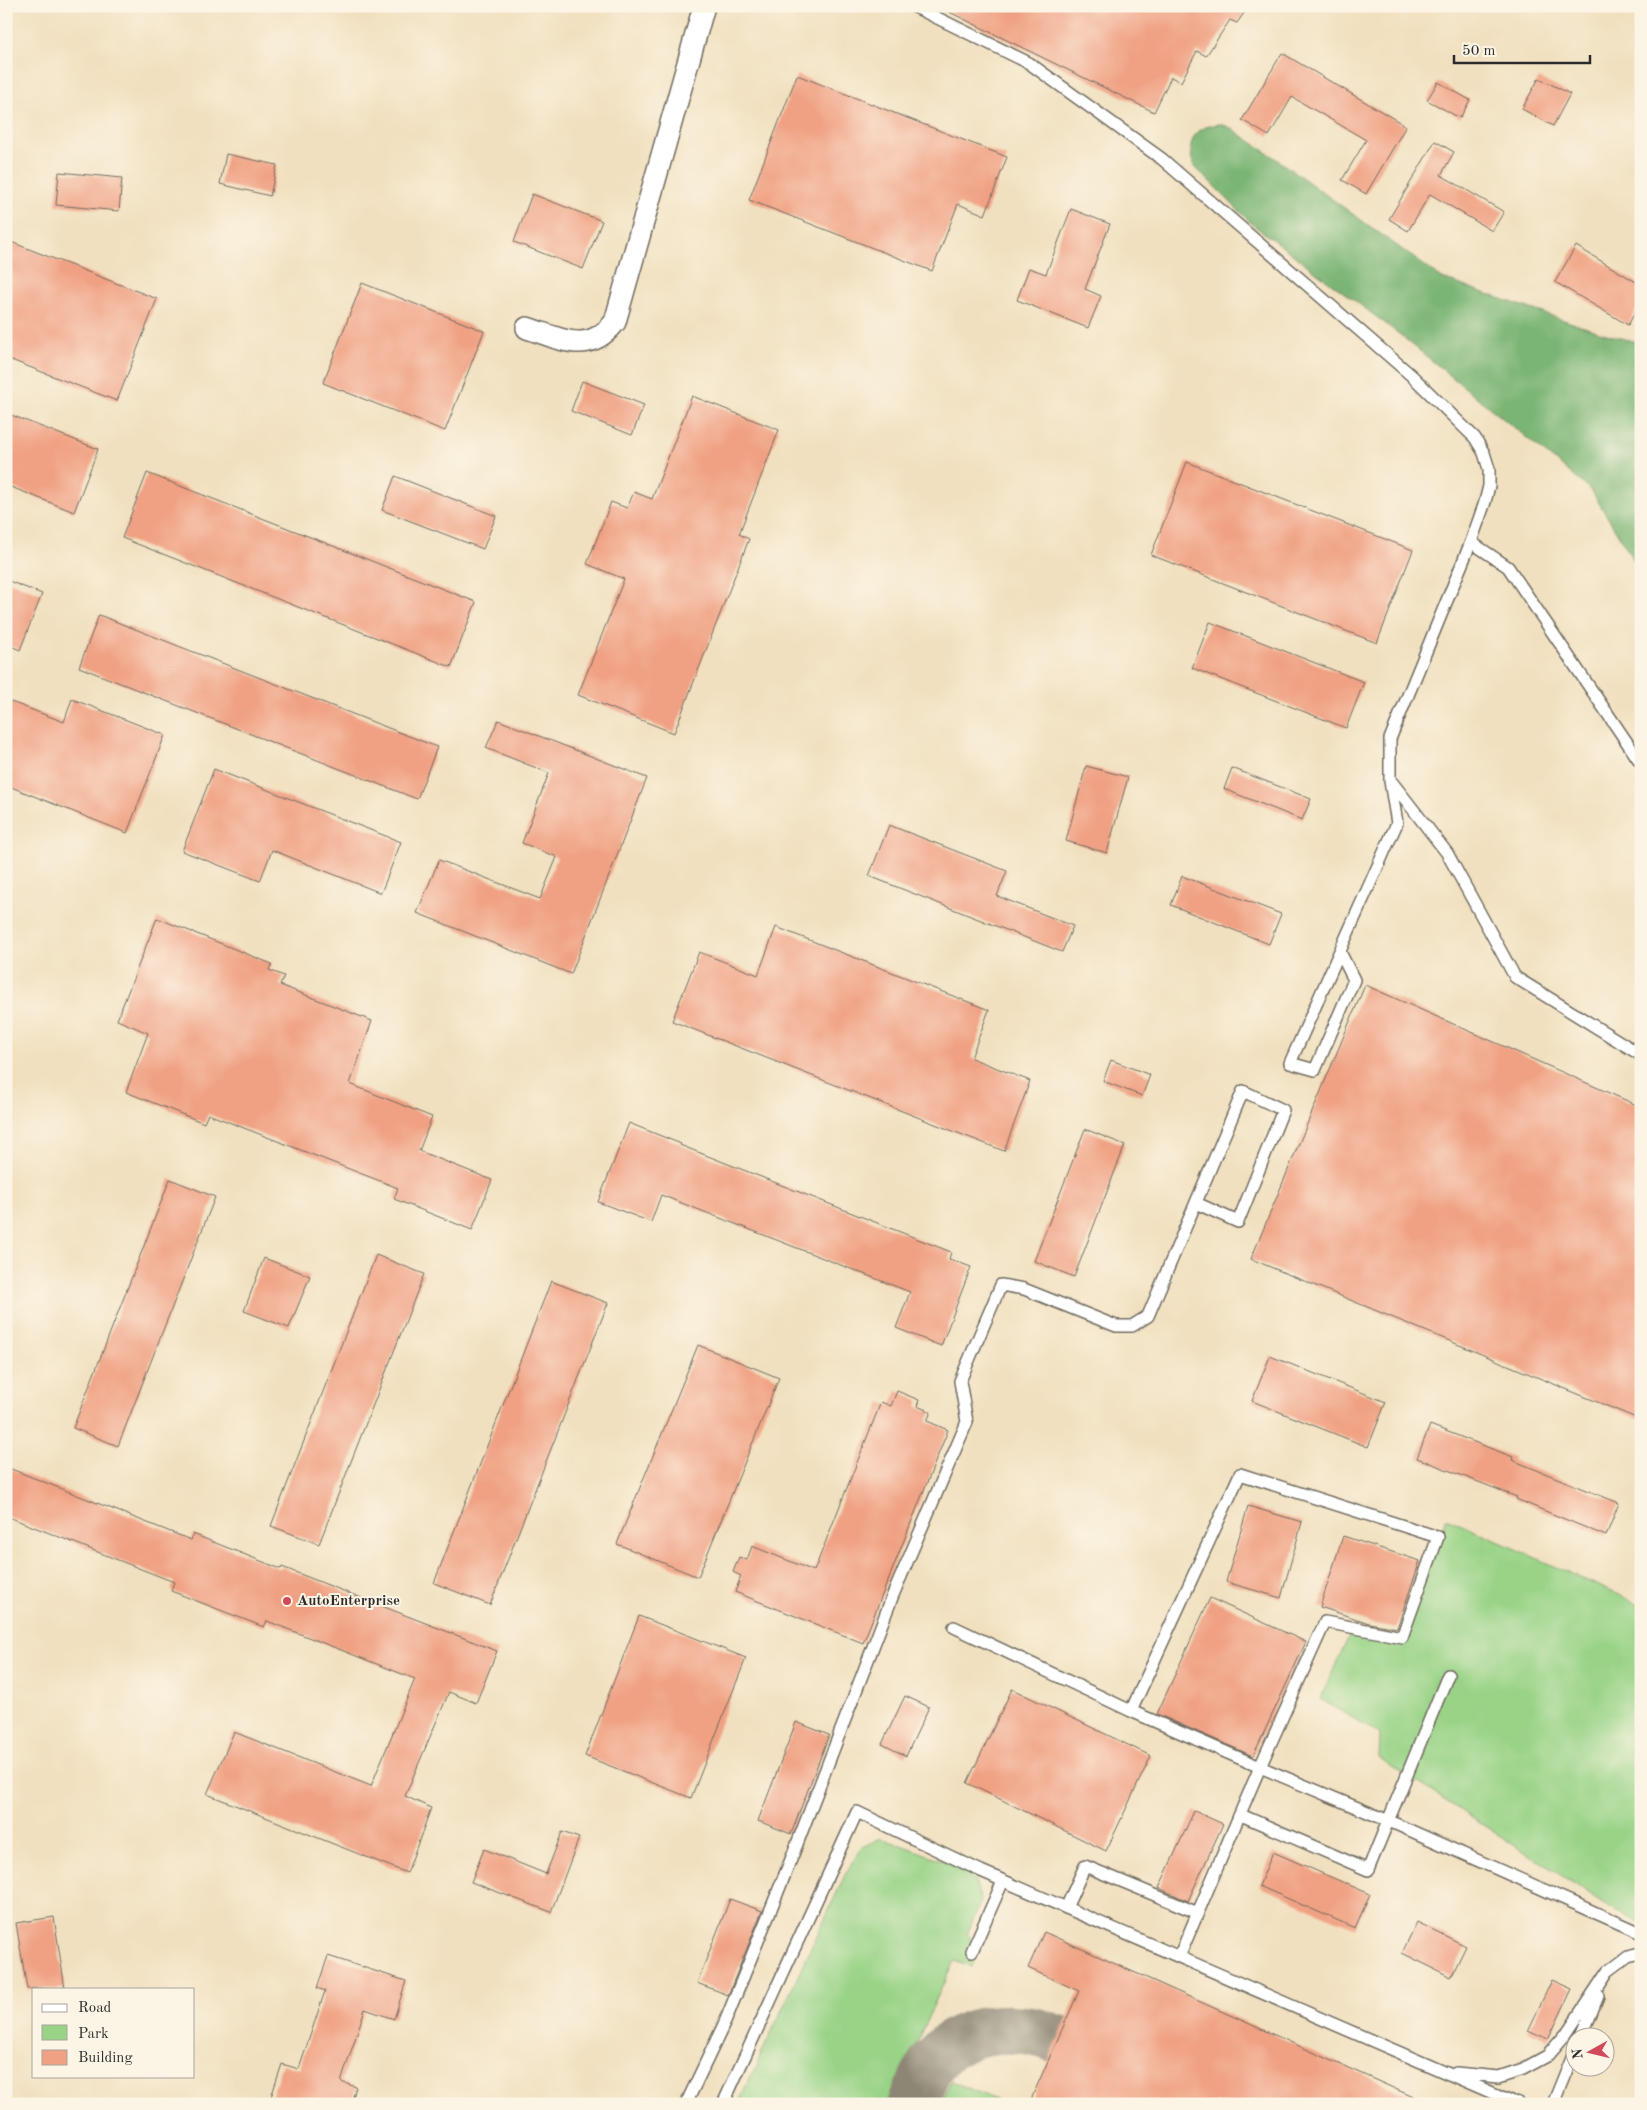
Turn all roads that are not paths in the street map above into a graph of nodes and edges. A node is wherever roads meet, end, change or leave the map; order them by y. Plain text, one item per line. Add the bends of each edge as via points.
1 (704, 6) edge
2 (913, 6) edge
3 (527, 328) dead end
4 (1471, 542) junction
5 (1641, 763) edge
6 (1390, 781) junction
7 (1340, 952) junction
8 (1641, 1056) edge
9 (1196, 1204) junction
10 (954, 1627) dead end
11 (1448, 1675) dead end
12 (1131, 1711) junction
13 (1260, 1767) junction
14 (1241, 1814) junction
15 (1388, 1821) junction
16 (1003, 1880) junction
17 (1066, 1908) junction
18 (1198, 1913) junction
19 (1641, 1933) edge
20 (972, 1951) dead end
21 (1641, 1953) edge
22 (1179, 1957) junction
23 (1608, 1971) junction
24 (1584, 2028) edge
25 (1440, 2070) junction
26 (1564, 2076) edge
27 (686, 2104) edge
28 (723, 2104) edge
29 (1518, 2104) edge
30 (1552, 2104) edge

1 - 3 street via 615,322 607,332 586,343 573,343
2 - 4 lane via 1029,63 1162,159 1412,376 1475,438 1484,452 1489,486
4 - 5 lane via 1508,566
4 - 6 lane via 1390,739
6 - 7 lane via 1397,823
6 - 8 lane via 1447,853 1515,977
7 - 7 lane via 1302,1037 1290,1063 1315,1070 1354,980
9 - 9 lane via 1243,1091 1283,1110 1238,1222
9 - 27 lane via 1148,1316 1132,1326 1116,1326 1024,1289 1001,1285 960,1381 967,1422 893,1595 725,2022
10 - 12 lane
11 - 15 lane
12 - 13 lane
12 - 13 lane via 1240,1474 1438,1537 1402,1637 1325,1622
13 - 14 lane
13 - 15 lane
14 - 15 lane via 1368,1870
14 - 18 lane
15 - 19 lane
16 - 17 lane
16 - 20 lane
16 - 28 lane via 857,1812
17 - 18 lane via 1085,1866
17 - 22 lane
18 - 22 lane
21 - 23 lane via 1628,1956
22 - 25 lane
23 - 24 lane
23 - 25 lane via 1566,2034 1547,2056 1499,2077
25 - 29 lane
26 - 30 lane

